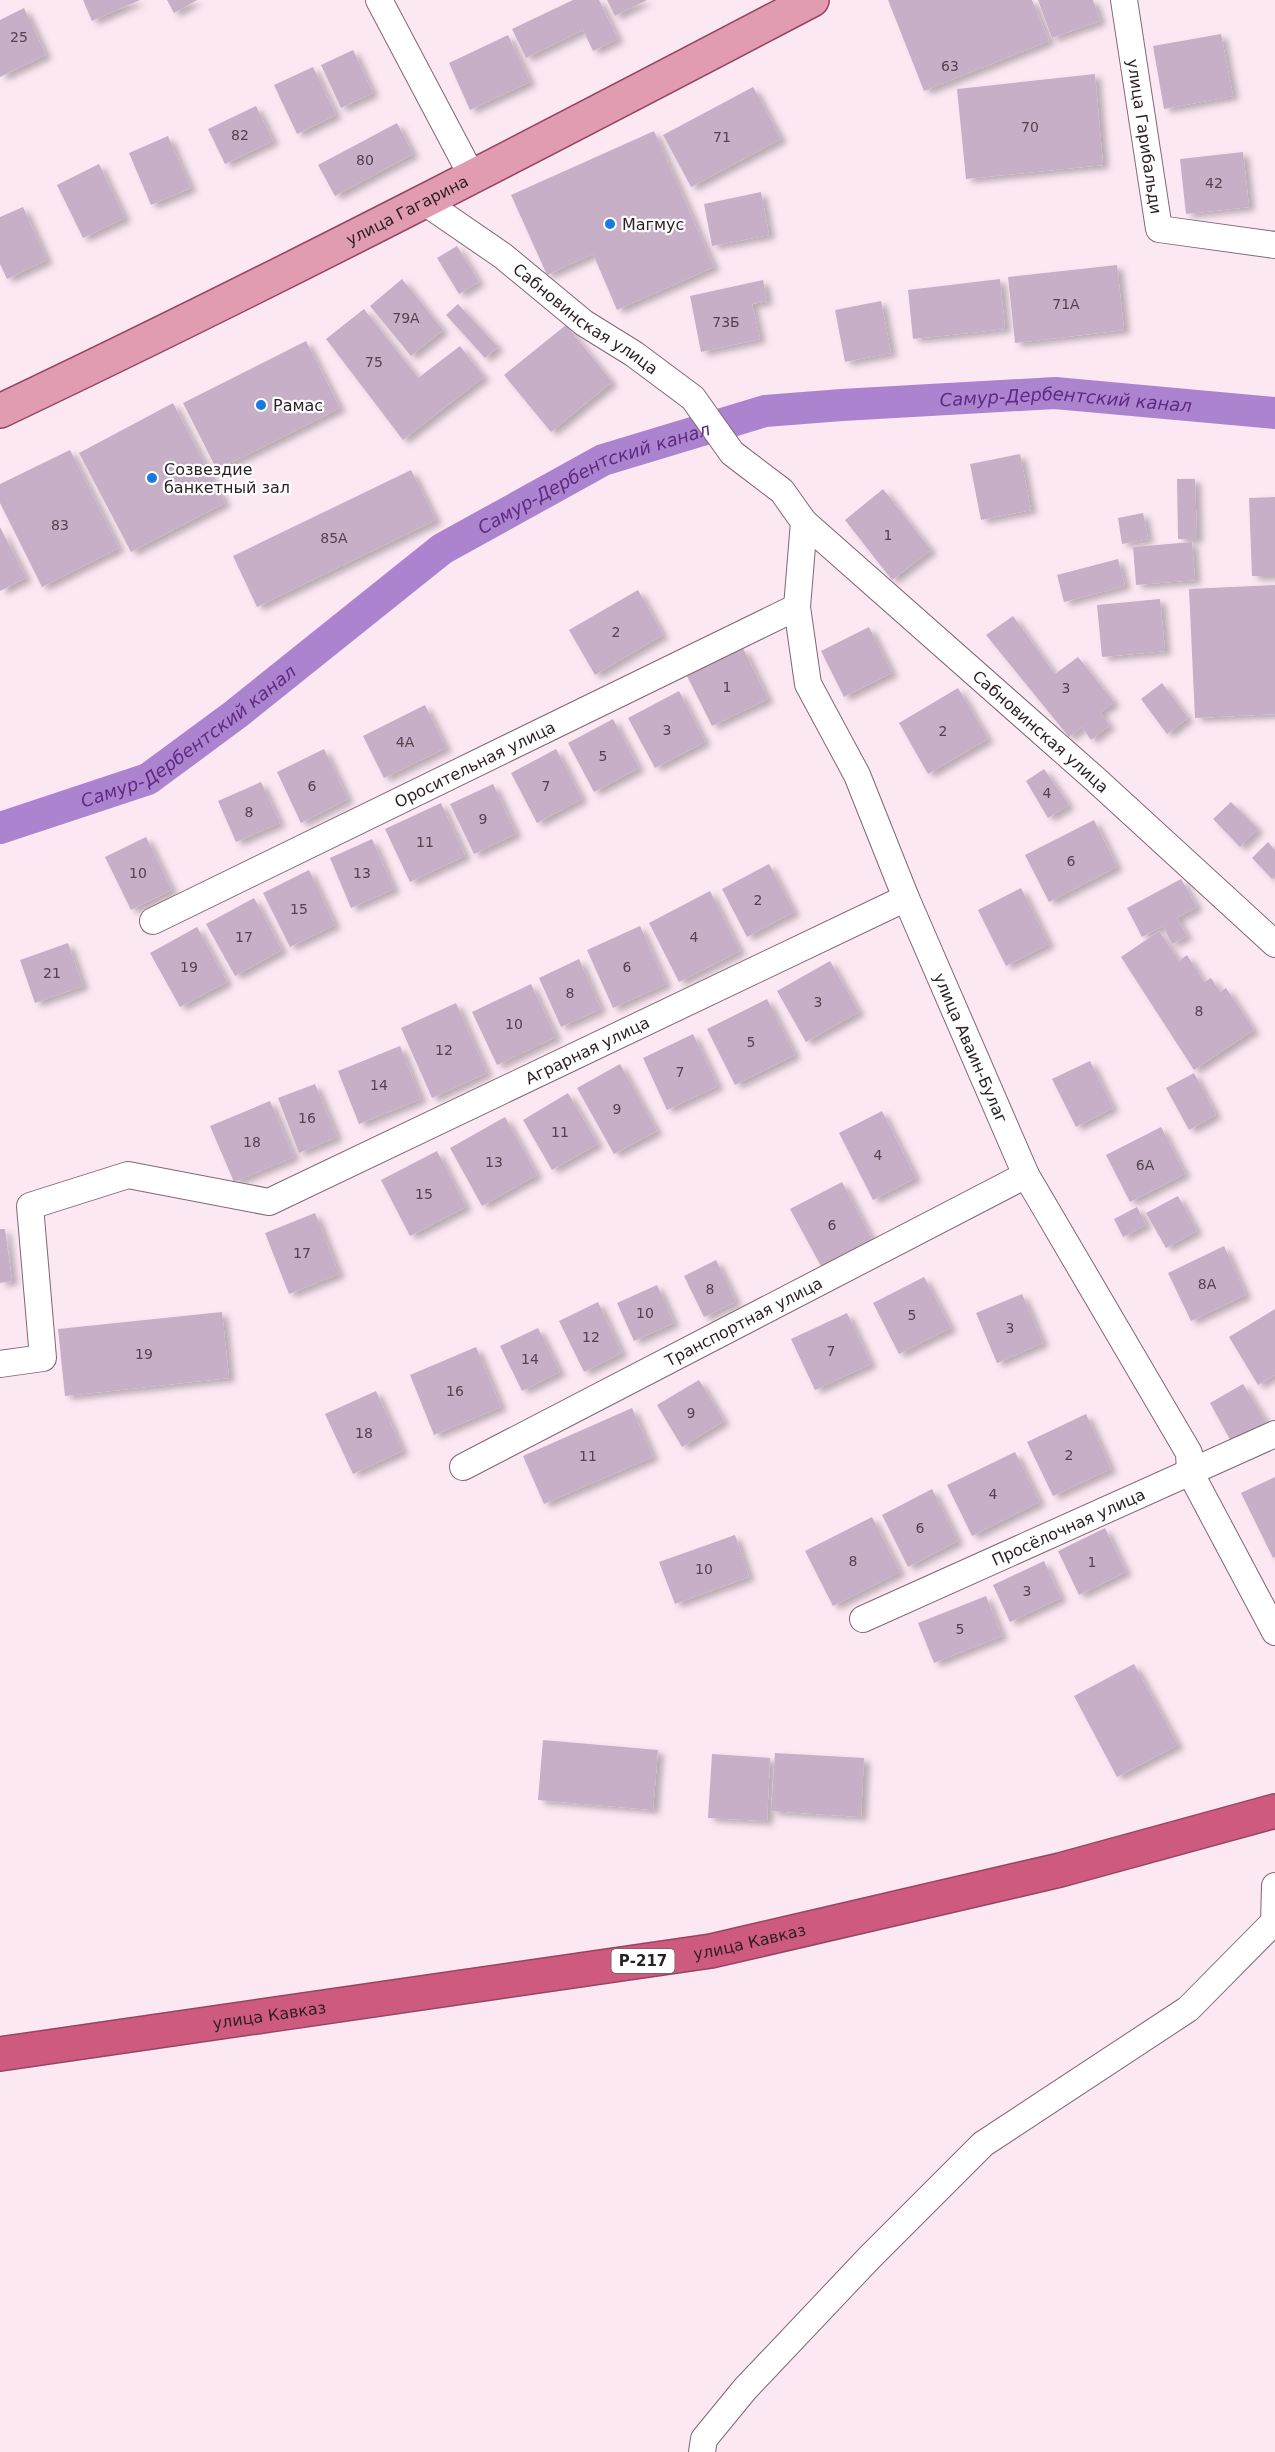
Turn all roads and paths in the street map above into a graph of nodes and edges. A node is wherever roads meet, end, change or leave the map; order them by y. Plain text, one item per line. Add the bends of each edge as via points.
1 (379, 0) edge
2 (812, 0) edge
3 (1124, 0) edge
4 (473, 177) junction
5 (423, 201) junction
6 (1275, 244) edge
7 (0, 411) edge
8 (804, 522) junction
9 (797, 607) junction
10 (906, 898) junction
11 (153, 921) dead end
12 (1275, 944) edge
13 (1026, 1175) junction
14 (0, 1364) edge
15 (1275, 1434) edge
16 (463, 1467) dead end
17 (1191, 1472) junction
18 (863, 1619) dead end
19 (1275, 1632) edge
20 (1275, 1811) edge
21 (1275, 1886) edge
22 (0, 2054) edge
23 (702, 2452) edge

1 - 4 street
2 - 4 main road, улица Гагарина
3 - 6 street, улица Гарибальди via 1159,230
4 - 5 main road, улица Гагарина
5 - 7 main road, улица Гагарина via 161,335
5 - 8 street, Сабновинская улица via 503,256 584,323 693,398 732,453 782,491
8 - 9 street, улица Аваин-Булаг
8 - 12 street, Сабновинская улица via 1087,771
9 - 10 street, улица Аваин-Булаг via 808,684 857,775
9 - 11 street, Оросительная улица
10 - 13 street, улица Аваин-Булаг
10 - 14 street, Аграрная улица via 269,1202 128,1175 30,1206 43,1358
13 - 16 street, Транспортная улица
13 - 17 street, улица Аваин-Булаг via 1190,1453
15 - 17 street, Просёлочная улица
17 - 18 street, Просёлочная улица
17 - 19 street, улица Аваин-Булаг
20 - 22 highway, улица Кавказ / Р-217 via 1060,1870 711,1951
21 - 23 street via 1274,1922 1188,2009 983,2144 745,2389 704,2439

